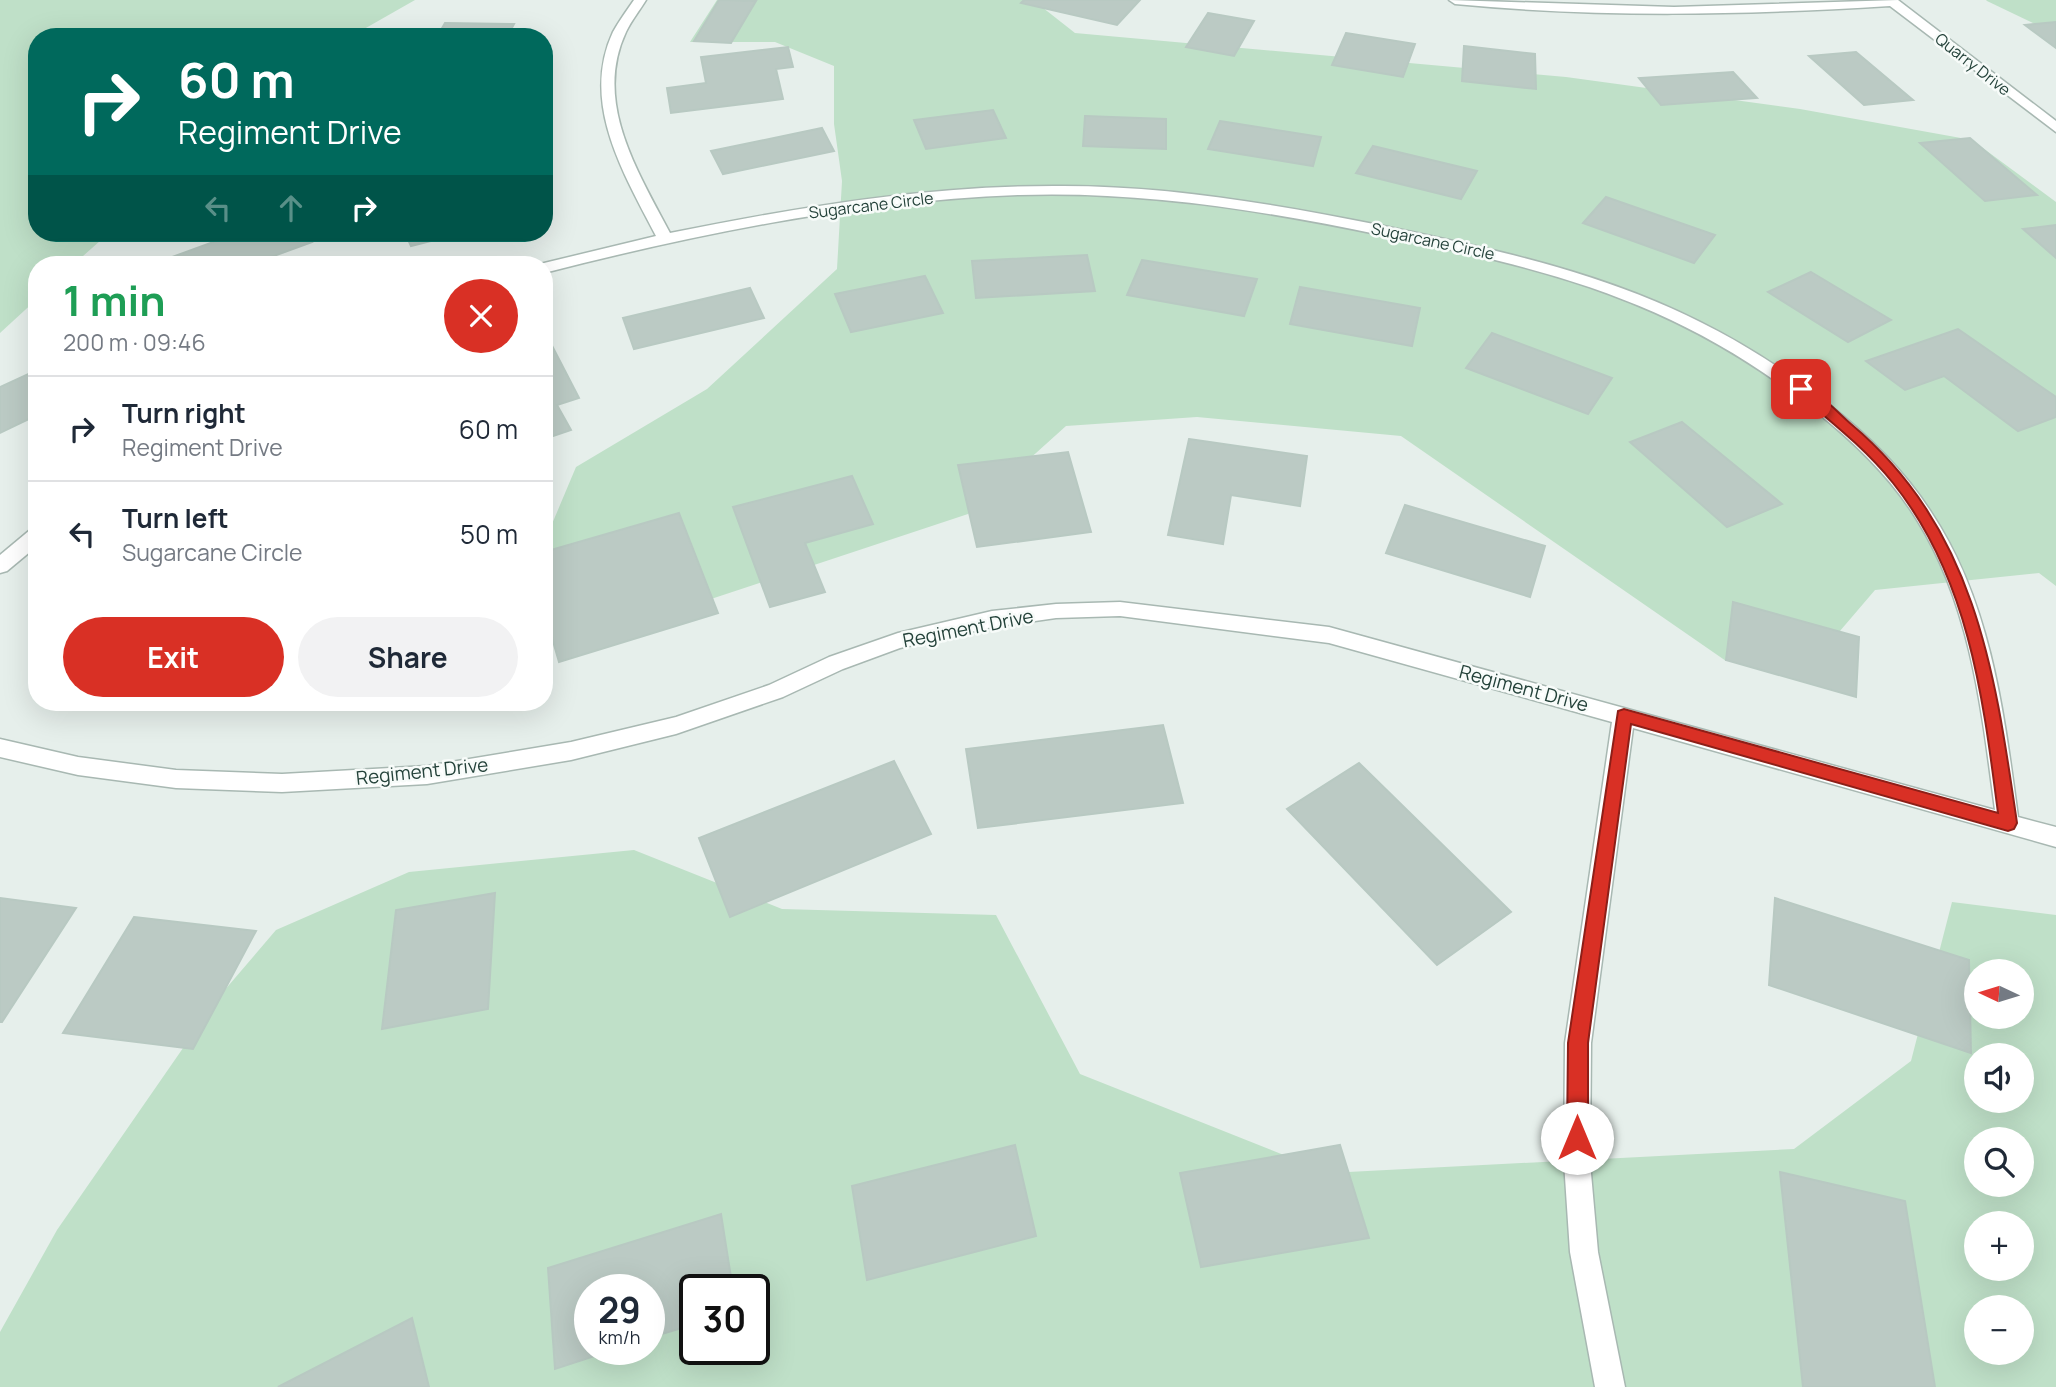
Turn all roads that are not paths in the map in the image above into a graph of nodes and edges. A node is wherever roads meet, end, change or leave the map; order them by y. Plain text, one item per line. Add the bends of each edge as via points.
1 (640, 0) edge
2 (1455, 0) edge
3 (1891, 1) edge
4 (2056, 128) edge
5 (665, 238) junction
6 (553, 266) edge
7 (28, 543) edge
8 (0, 566) edge
9 (1624, 716) junction
10 (0, 748) edge
11 (2008, 823) junction
12 (2056, 837) edge
13 (1611, 1387) edge

1 - 5 street via 611,57 608,110 617,143
2 - 3 street via 1598,12 1773,10
3 - 4 street, Quarry Drive
5 - 6 street, Sugarcane Circle
5 - 11 street, Sugarcane Circle via 787,216 946,196 1029,191 1159,194 1325,218 1513,258 1663,309 1757,359 1801,389 1862,441 1927,521 1951,565 1976,635 1993,711
7 - 8 street
9 - 10 street, Regiment Drive via 1329,635 1107,610 1056,611 992,619 898,641 776,691 676,725 571,751 426,775 282,783 177,779 78,766
9 - 11 street, Regiment Drive
9 - 13 street via 1578,1043 1577,1162 1584,1252
11 - 12 street, Regiment Drive

